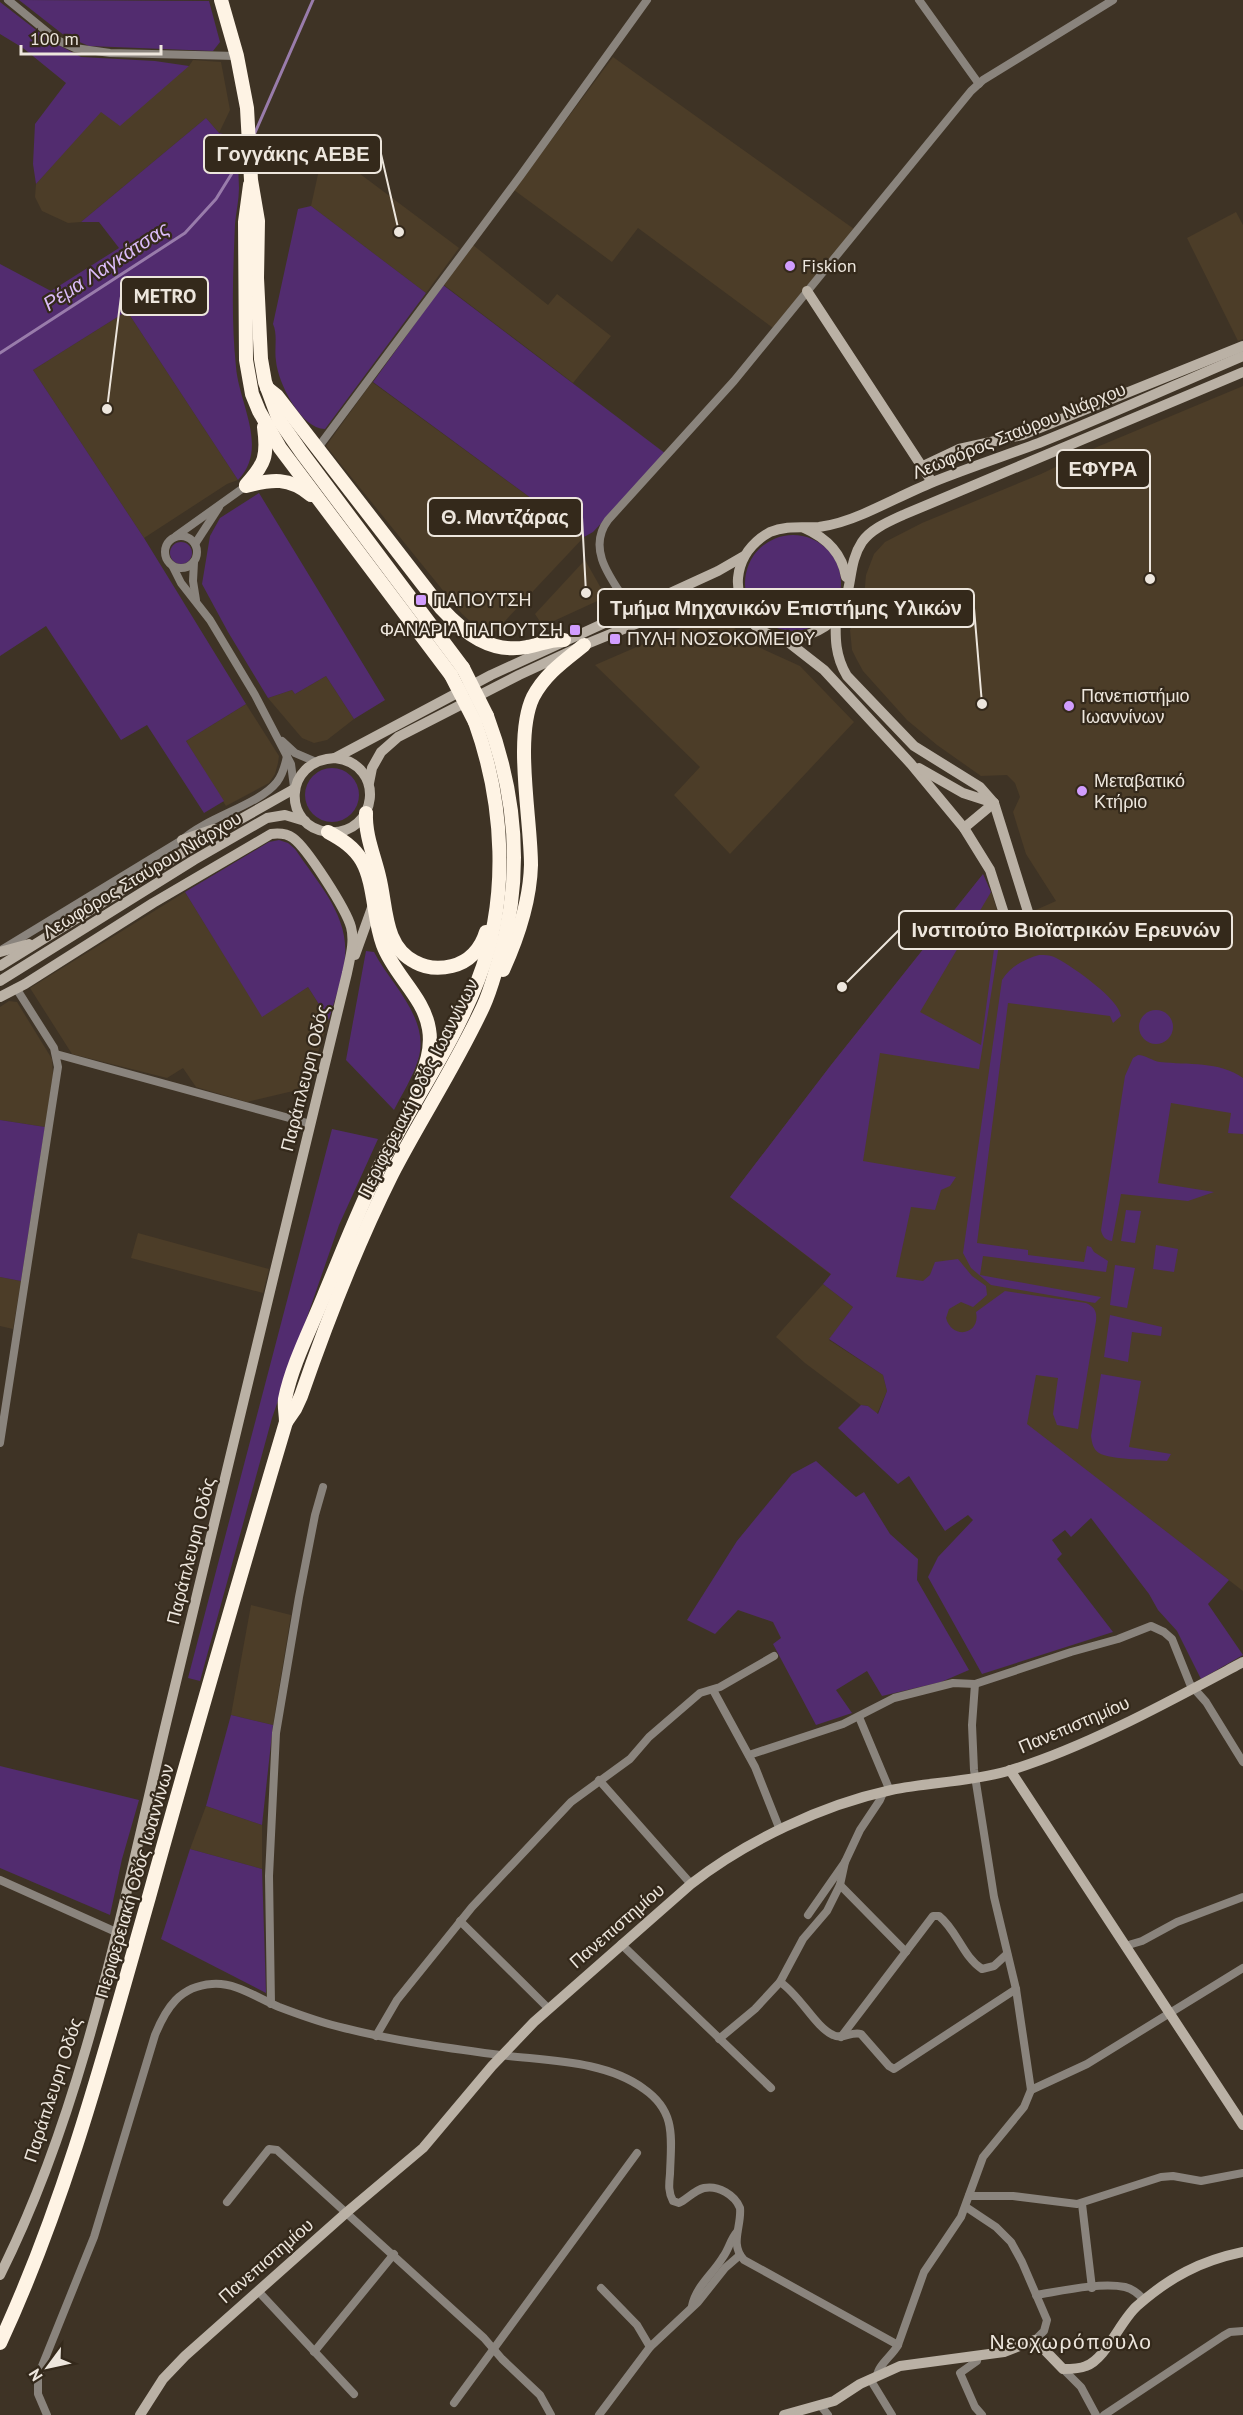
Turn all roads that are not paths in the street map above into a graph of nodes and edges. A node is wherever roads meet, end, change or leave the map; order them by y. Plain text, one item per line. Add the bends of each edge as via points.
1 (8, 0) edge
2 (221, 0) edge
3 (647, 0) edge
4 (919, 0) edge
5 (1113, 0) edge
6 (237, 56) junction
7 (979, 84) junction
8 (251, 174) junction
9 (807, 291) junction
10 (1243, 346) edge
11 (1243, 356) edge
12 (1243, 372) edge
13 (266, 387) junction
14 (262, 416) junction
15 (317, 449) junction
16 (923, 466) junction
17 (932, 482) junction
18 (246, 486) junction
19 (221, 503) junction
20 (323, 505) junction
21 (804, 528) junction
22 (175, 537) junction
23 (195, 544) junction
24 (744, 556) junction
25 (194, 562) junction
26 (173, 567) junction
27 (848, 587) junction
28 (197, 601) junction
29 (631, 609) junction
30 (836, 615) junction
31 (750, 620) junction
32 (783, 638) junction
33 (564, 640) junction
34 (584, 645) junction
35 (457, 672) junction
36 (481, 719) junction
37 (275, 733) junction
38 (287, 756) junction
39 (335, 758) junction
40 (316, 762) junction
41 (911, 764) junction
42 (369, 783) junction
43 (294, 789) junction
44 (994, 803) junction
45 (366, 813) junction
46 (305, 821) junction
47 (964, 828) junction
48 (220, 830) junction
49 (328, 832) junction
50 (182, 840) junction
51 (373, 905) junction
52 (496, 911) junction
53 (1029, 915) dead end
54 (1007, 923) dead end
55 (38, 943) junction
56 (0, 951) edge
57 (348, 965) junction
58 (0, 966) edge
59 (20, 968) junction
60 (0, 981) edge
61 (16, 988) junction
62 (489, 992) junction
63 (0, 997) edge
64 (56, 1054) junction
65 (412, 1108) junction
66 (311, 1124) junction
67 (286, 1422) junction
68 (0, 1443) edge
69 (323, 1487) dead end
70 (774, 1656) dead end
71 (1243, 1662) edge
72 (975, 1684) junction
73 (1194, 1688) junction
74 (713, 1690) junction
75 (859, 1717) junction
76 (749, 1755) junction
77 (1243, 1762) edge
78 (1010, 1770) junction
79 (976, 1778) junction
80 (599, 1780) junction
81 (886, 1792) junction
82 (780, 1830) junction
83 (845, 1862) junction
84 (0, 1880) edge
85 (691, 1884) junction
86 (840, 1885) junction
87 (1243, 1898) edge
88 (808, 1915) dead end
89 (460, 1921) junction
90 (116, 1932) junction
91 (621, 1944) junction
92 (1125, 1946) junction
93 (906, 1952) junction
94 (1007, 1954) junction
95 (1243, 1968) edge
96 (780, 1982) junction
97 (1016, 1989) junction
98 (272, 2004) junction
99 (548, 2008) junction
100 (1169, 2013) junction
101 (376, 2036) junction
102 (841, 2037) junction
103 (719, 2039) junction
104 (502, 2055) junction
105 (771, 2088) dead end
106 (1031, 2090) junction
107 (1243, 2125) edge
108 (637, 2153) dead end
109 (1243, 2173) edge
110 (969, 2196) junction
111 (227, 2202) dead end
112 (1082, 2204) junction
113 (966, 2207) junction
114 (347, 2212) junction
115 (736, 2232) junction
116 (1243, 2252) edge
117 (394, 2254) junction
118 (740, 2255) junction
119 (0, 2275) edge
120 (601, 2288) dead end
121 (1092, 2288) junction
122 (258, 2291) junction
123 (1036, 2295) junction
124 (1144, 2300) junction
125 (692, 2306) junction
126 (1243, 2331) edge
127 (1035, 2340) junction
128 (0, 2343) edge
129 (898, 2345) junction
130 (650, 2347) junction
131 (495, 2350) junction
132 (314, 2352) junction
133 (978, 2356) junction
134 (1063, 2369) junction
135 (873, 2378) junction
136 (354, 2394) dead end
137 (454, 2403) dead end
138 (825, 2411) edge
139 (979, 2412) edge
140 (47, 2415) edge
141 (140, 2415) edge
142 (551, 2415) edge
143 (599, 2415) edge
144 (784, 2415) edge
145 (892, 2415) edge
146 (968, 2415) edge
147 (1096, 2415) edge
148 (1104, 2415) edge

1 - 6 street via 48,34 75,48 110,53
2 - 6 highway, Περιφερειακή Οδός Ιωαννίνων
3 - 15 street
4 - 7 street
5 - 7 street
6 - 8 highway, Περιφερειακή Οδός Ιωαννίνων via 248,118
7 - 9 street via 949,115
8 - 13 highway, Περιφερειακή Οδός Ιωαννίνων via 258,221 257,278
8 - 14 highway, Περιφερειακή Οδός Ιωαννίνων via 244,222 245,348 252,394
9 - 16 street
9 - 29 street via 734,381 601,530 601,557
10 - 16 street via 1022,435 959,449
11 - 17 street, Λεωφόρος Σταύρου Νιάρχου via 1040,442
12 - 27 street, Λεωφόρος Σταύρου Νιάρχου via 887,522 861,544 853,559
13 - 15 highway
13 - 35 highway, Περιφερειακή Οδός Ιωαννίνων via 274,412 288,434
14 - 18 highway via 267,447 261,468
14 - 20 highway, Περιφερειακή Οδός Ιωαννίνων via 280,448
15 - 33 highway via 441,608 467,633 486,644 505,648
16 - 17 street
17 - 21 street, Λεωφόρος Σταύρου Νιάρχου via 853,518
18 - 19 street
18 - 20 highway via 267,480 287,481
19 - 22 street
19 - 23 street
20 - 35 highway, Περιφερειακή Οδός Ιωαννίνων
21 - 24 street, Λεωφόρος Σταύρου Νιάρχου via 770,532
21 - 27 street via 835,549
22 - 23 street via 184,536
22 - 26 street via 164,552
23 - 25 street
24 - 29 street, Λεωφόρος Σταύρου Νιάρχου
24 - 31 street via 738,583
25 - 26 street via 187,568
25 - 28 street
26 - 28 street
27 - 30 street, Λεωφόρος Σταύρου Νιάρχου
28 - 37 street
29 - 33 street, Λεωφόρος Σταύρου Νιάρχου
30 - 32 street, Λεωφόρος Σταύρου Νιάρχου via 819,631
30 - 44 street via 836,650 847,676 914,746 980,787
31 - 32 street via 765,632
31 - 34 street via 729,608 692,603
32 - 41 street via 824,670
33 - 39 street, Λεωφόρος Σταύρου Νιάρχου via 448,696
34 - 42 street via 392,740 376,760
34 - 62 highway via 546,677 532,698 527,715 529,891 519,934 504,970
35 - 36 highway, Περιφερειακή Οδός Ιωαννίνων, bridge
36 - 52 highway, Περιφερειακή Οδός Ιωαννίνων via 497,818
36 - 62 highway, Περιφερειακή Οδός Ιωαννίνων via 496,741 507,785 514,854 511,909
37 - 38 street
37 - 40 street via 289,748
38 - 43 street
38 - 50 street via 284,770 270,789 196,828
39 - 40 street
39 - 42 street via 356,766
40 - 43 street via 303,772
41 - 44 street via 963,793
41 - 47 street
42 - 45 street
43 - 46 street via 296,806
43 - 48 street, Λεωφόρος Σταύρου Νιάρχου
44 - 47 street
44 - 53 street
45 - 49 street via 346,831
45 - 52 highway via 367,834 389,928 394,942 408,958 438,968 466,960 482,943
46 - 49 street
46 - 59 street, Λεωφόρος Σταύρου Νιάρχου via 285,815 267,818
47 - 54 street via 990,870
48 - 50 street via 204,831
48 - 55 street, Λεωφόρος Σταύρου Νιάρχου
49 - 51 highway via 350,846 360,858
50 - 56 street
51 - 57 street
51 - 65 highway via 386,953 423,1010 429,1028 429,1057
52 - 65 highway, Περιφερειακή Οδός Ιωαννίνων via 478,981
55 - 56 street
55 - 58 street, Λεωφόρος Σταύρου Νιάρχου
57 - 61 street, Παράπλευρη Οδός via 352,940 348,919 303,848 293,838 279,833 262,838
57 - 66 street, Παράπλευρη Οδός
59 - 60 street, Λεωφόρος Σταύρου Νιάρχου
59 - 61 street
61 - 63 street
61 - 64 street
62 - 67 highway, Περιφερειακή Οδός Ιωαννίνων via 384,1191 336,1301 296,1409
64 - 66 street
64 - 68 street via 55,1091
65 - 67 highway, Περιφερειακή Οδός Ιωαννίνων via 381,1163 319,1309 285,1401
66 - 90 street, Παράπλευρη Οδός
67 - 128 highway, Περιφερειακή Οδός Ιωαννίνων via 69,2167
69 - 98 street via 276,1733 268,1876
70 - 74 street
71 - 73 street, Πανεπιστημίου
72 - 73 street via 1150,1626 1172,1640
72 - 75 street via 953,1683 903,1695
72 - 79 street via 972,1725
73 - 77 street
73 - 78 street, Πανεπιστημίου via 1076,1745
74 - 76 street
74 - 80 street via 694,1698 630,1759
75 - 76 street
75 - 81 street
76 - 82 street
78 - 79 street, Πανεπιστημίου
78 - 92 street
79 - 81 street, Πανεπιστημίου
79 - 94 street
80 - 85 street
80 - 89 street via 558,1815
81 - 82 street, Πανεπιστημίου
81 - 83 street via 860,1830
82 - 85 street, Πανεπιστημίου via 746,1846
83 - 86 street
83 - 88 street
84 - 90 street
85 - 91 street, Πανεπιστημίου
86 - 93 street
86 - 96 street
87 - 92 street
89 - 99 street
89 - 101 street via 398,2000
90 - 119 street, Παράπλευρη Οδός via 57,2137
91 - 99 street, Πανεπιστημίου
91 - 103 street
92 - 100 street
93 - 94 street via 935,1915 950,1926 979,1968 989,1969
93 - 102 street
94 - 97 street
95 - 100 street
96 - 102 street via 827,2031
96 - 103 street
97 - 102 street via 896,2069 861,2034
97 - 106 street
98 - 101 street
98 - 140 street via 233,1986 210,1984 179,1995 165,2013 94,2237 38,2376 38,2394
99 - 104 street, Πανεπιστημίου
100 - 106 street via 1087,2064
100 - 107 street
101 - 104 street
103 - 105 street
104 - 114 street, Πανεπιστημίου via 423,2148
104 - 115 street via 603,2070 644,2088 661,2104 669,2121 672,2200 679,2203 707,2188 729,2194 740,2208
106 - 110 street via 1024,2107 983,2157
108 - 131 street
109 - 112 street via 1205,2181 1161,2177
110 - 112 street via 1013,2196
110 - 113 street
111 - 114 street via 273,2148
112 - 121 street
113 - 123 street via 1011,2242
113 - 129 street via 926,2267
114 - 117 street
114 - 122 street, Πανεπιστημίου
115 - 118 street
115 - 125 street via 723,2257 699,2287
116 - 124 street via 1194,2266
117 - 131 street
117 - 132 street
118 - 125 street
118 - 129 street
120 - 130 street via 637,2325
121 - 123 street
121 - 124 street via 1128,2288
122 - 132 street
122 - 141 street, Πανεπιστημίου via 173,2368
123 - 127 street via 1047,2322
124 - 134 street via 1090,2364
125 - 130 street
126 - 148 street via 1223,2336
127 - 133 street via 1009,2351
127 - 134 street
129 - 135 street
130 - 143 street
131 - 137 street
131 - 142 street via 540,2395
132 - 136 street
133 - 135 street via 904,2365
133 - 139 street via 960,2373
134 - 147 street via 1081,2387
135 - 138 street via 834,2401
135 - 145 street
138 - 144 street
139 - 146 street

